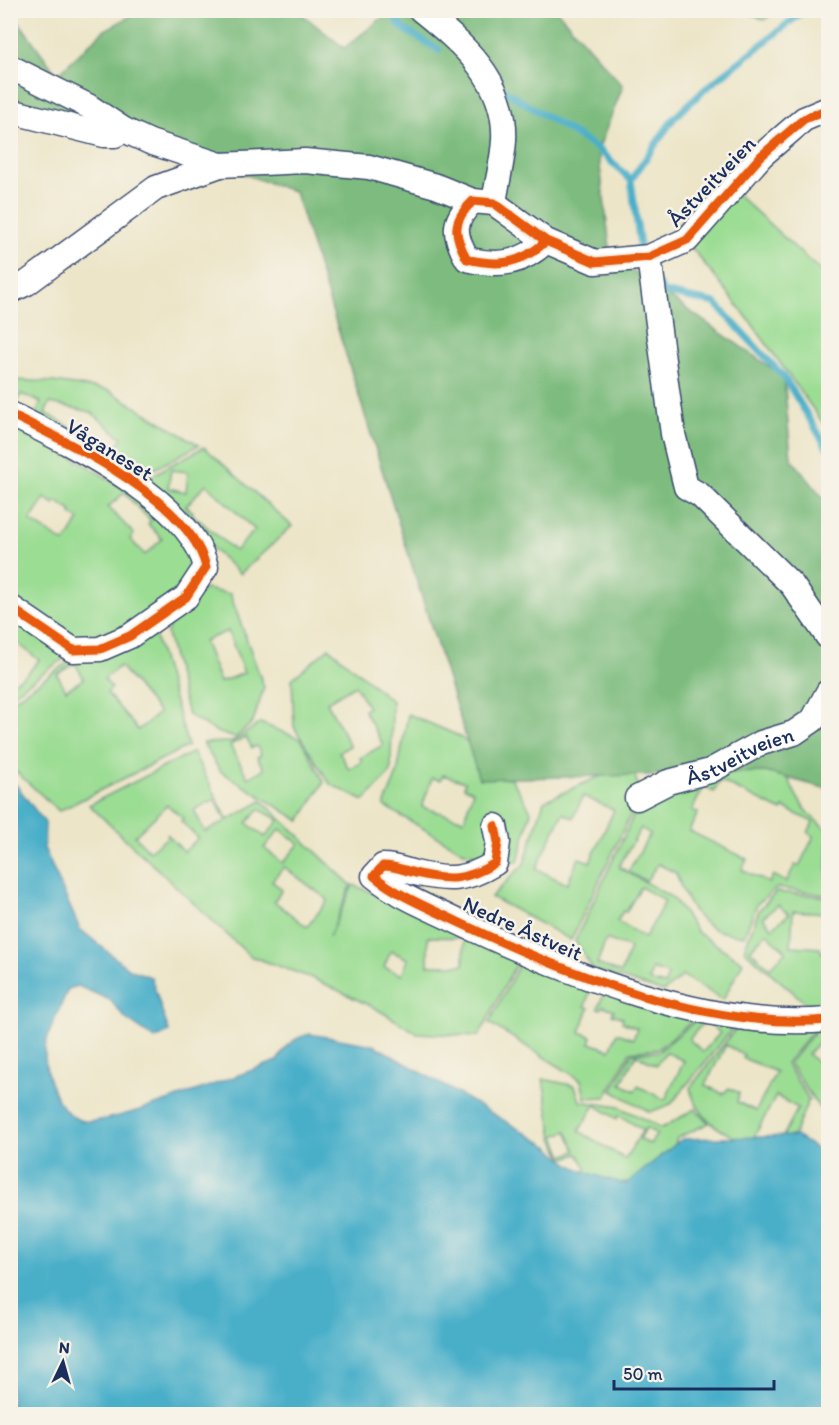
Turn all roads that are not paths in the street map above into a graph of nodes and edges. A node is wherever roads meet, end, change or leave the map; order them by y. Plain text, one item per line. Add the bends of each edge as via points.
1 (421, 10) edge
2 (10, 67) edge
3 (828, 109) edge
4 (10, 111) edge
5 (124, 130) junction
6 (220, 165) junction
7 (483, 202) junction
8 (546, 241) junction
9 (639, 259) junction
10 (10, 291) edge
11 (10, 414) edge
12 (10, 607) edge
13 (828, 638) edge
14 (828, 692) edge
15 (637, 798) dead end
16 (495, 826) dead end
17 (828, 1020) edge

1 - 7 street via 470,53 493,84 503,112 504,140
2 - 5 street via 88,106
3 - 9 street, Åstveitveien via 804,119 760,156 687,240
4 - 5 street via 104,135
5 - 6 street
6 - 7 street via 305,161 369,167
6 - 10 street via 156,188 27,283
7 - 8 street, Åstveitveien
7 - 8 street via 462,211 455,229 467,259 487,264 509,262 531,255
8 - 9 street, Åstveitveien via 595,262
9 - 13 street via 651,283 673,434 686,487 700,495 792,585
11 - 12 street, Våganeset via 130,479 177,519 203,552 206,567 186,597 130,636 100,649 73,650
14 - 15 street, Åstveitveien via 813,720 794,733 761,743 710,771 668,782
16 - 17 street, Nedre Åstveit via 495,863 484,870 461,879 383,866 374,876 423,905 567,970 711,1013

